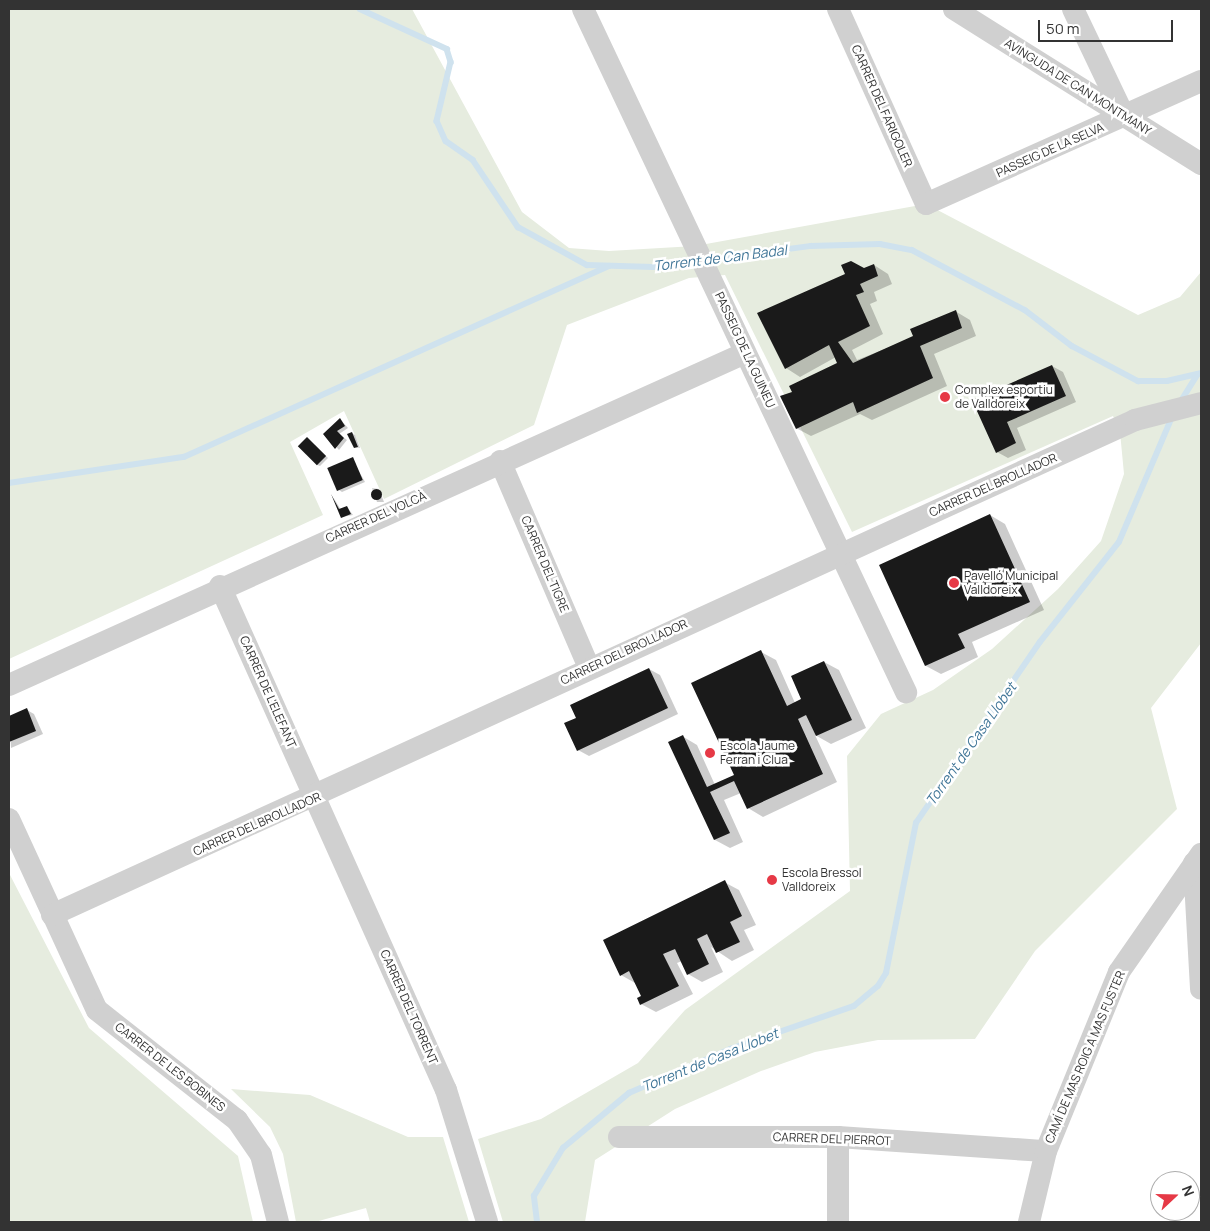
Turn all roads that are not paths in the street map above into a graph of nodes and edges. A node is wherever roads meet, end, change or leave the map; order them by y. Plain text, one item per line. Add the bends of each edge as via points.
1 (583, 9) edge
2 (838, 9) edge
3 (954, 9) edge
4 (1073, 9) edge
5 (1201, 81) edge
6 (1125, 117) junction
7 (1201, 164) edge
8 (926, 204) joint
9 (745, 353) junction
10 (1201, 403) edge
11 (500, 461) junction
12 (843, 552) junction
13 (220, 586) junction
14 (589, 668) junction
15 (9, 685) edge
16 (906, 692) dead end
17 (315, 798) junction
18 (9, 819) edge
19 (1198, 859) edge
20 (52, 915) junction
21 (1201, 989) edge
22 (619, 1137) dead end
23 (838, 1137) junction
24 (1046, 1151) junction
25 (278, 1222) edge
26 (487, 1222) edge
27 (838, 1222) edge
28 (1029, 1222) edge

1 - 9 street, PASSEIG DE LA GUINEU
2 - 8 street, CARRER DEL FARIGOLER
3 - 6 street, AVINGUDA DE CAN MONTMANY
4 - 6 street
5 - 6 street, PASSEIG DE LA SELVA
6 - 7 street, AVINGUDA DE CAN MONTMANY
6 - 8 street, PASSEIG DE LA SELVA
9 - 11 street, CARRER DEL VOLCÀ
9 - 12 street, PASSEIG DE LA GUINEU
10 - 12 street, CARRER DEL BROLLADOR via 1135,420
11 - 13 street, CARRER DEL VOLCÀ
11 - 14 street, CARRER DEL TIGRE
12 - 14 street, CARRER DEL BROLLADOR
12 - 16 street, PASSEIG DE LA GUINEU
13 - 15 street, CARRER DEL VOLCÀ
13 - 17 street, CARRER DE L'ELEFANT
14 - 17 street, CARRER DEL BROLLADOR
17 - 20 street, CARRER DEL BROLLADOR
17 - 26 street, CARRER DEL TORRENT via 446,1090
18 - 20 street, CARRER DE LES BOBINES
19 - 21 street
19 - 24 street, CAMÍ DE MAS ROIG A MAS FUSTER via 1119,972
20 - 25 street, CARRER DE LES BOBINES via 98,1010 222,1107 251,1137 261,1155
22 - 23 street, CARRER DEL PIERROT
23 - 24 street, CARRER DEL PIERROT
23 - 27 street
24 - 28 street, CAMÍ DE MAS ROIG A MAS FUSTER

